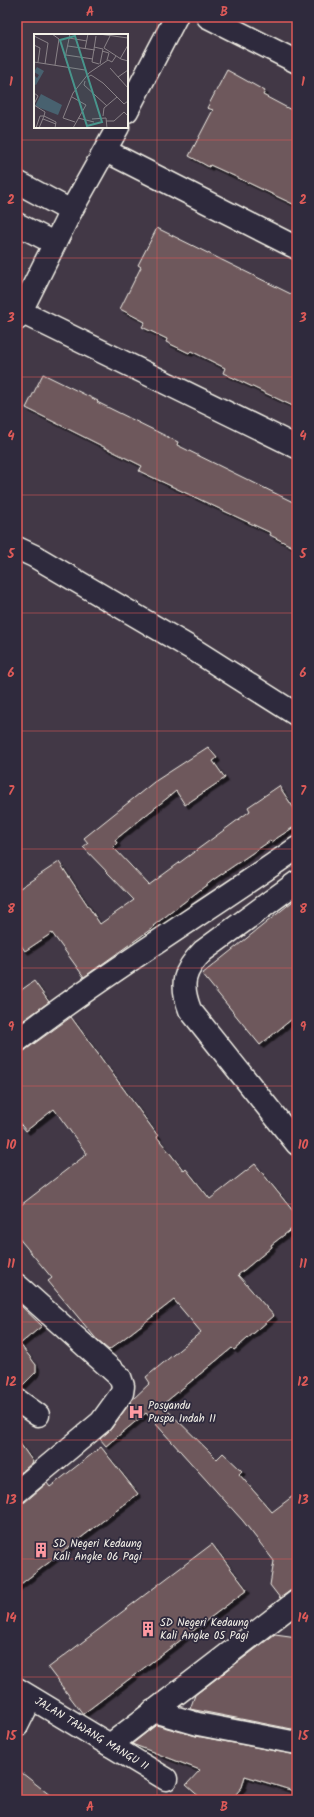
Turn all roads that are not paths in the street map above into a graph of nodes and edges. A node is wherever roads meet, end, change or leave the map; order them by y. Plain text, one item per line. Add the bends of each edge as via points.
1 (176, 17) edge
2 (208, 17) edge
3 (297, 62) edge
4 (128, 109) edge
5 (118, 128) edge
6 (106, 151) junction
7 (17, 182) edge
8 (71, 211) junction
9 (17, 224) edge
10 (54, 243) junction
11 (297, 248) edge
12 (19, 316) edge
13 (297, 447) edge
14 (17, 548) edge
15 (297, 716) edge
16 (297, 848) edge
17 (297, 882) edge
18 (17, 1041) edge
19 (297, 1144) edge
20 (17, 1285) edge
21 (17, 1400) edge
22 (38, 1415) dead end
23 (17, 1492) edge
24 (297, 1602) edge
25 (24, 1693) edge
26 (153, 1712) junction
27 (17, 1726) edge
28 (297, 1743) edge
29 (110, 1745) junction
30 (166, 1778) dead end

1 - 4 street
2 - 3 street
5 - 6 street
6 - 8 street
6 - 11 street
7 - 8 street
8 - 10 street
9 - 10 street
10 - 12 street
12 - 13 street
14 - 15 street via 196,651
16 - 18 street via 104,977
17 - 19 street via 203,951 192,962 185,979 184,995 190,1010
20 - 23 street via 120,1377 123,1386 122,1393 102,1422
21 - 22 street
24 - 26 street
25 - 27 street
25 - 29 street, JALAN TAWANG MANGU II
26 - 28 street via 198,1724
26 - 29 street
29 - 30 street, JALAN TAWANG MANGU II

